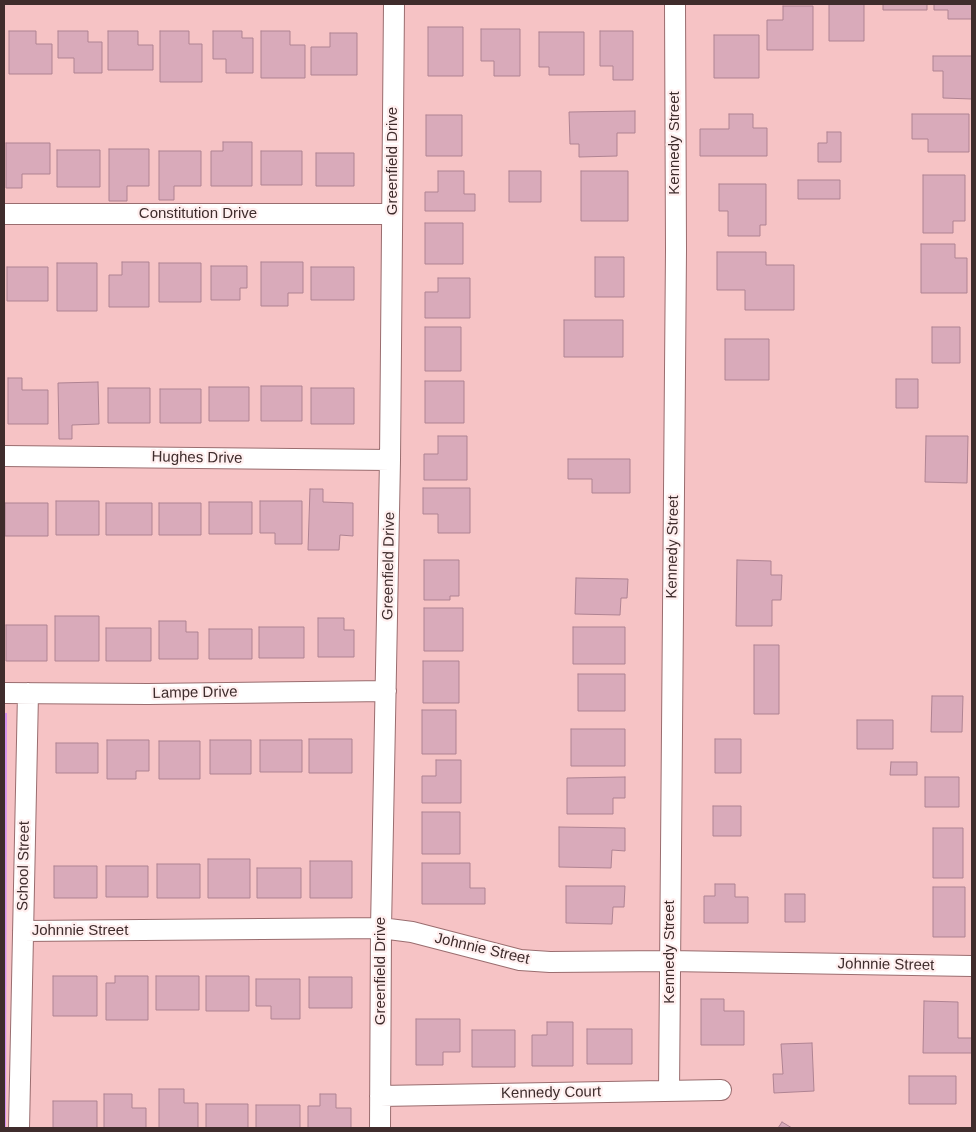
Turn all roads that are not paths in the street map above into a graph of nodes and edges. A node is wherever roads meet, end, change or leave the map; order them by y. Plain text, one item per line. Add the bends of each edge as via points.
1 (394, 4) edge
2 (675, 4) edge
3 (4, 214) edge
4 (392, 214) junction
5 (4, 456) edge
6 (390, 460) junction
7 (386, 691) junction
8 (4, 693) edge
9 (28, 693) junction
10 (381, 928) junction
11 (23, 931) junction
12 (669, 961) junction
13 (972, 966) edge
14 (721, 1090) dead end
15 (669, 1091) junction
16 (380, 1096) junction
17 (19, 1128) edge
18 (380, 1128) edge

1 - 4 street, Greenfield Drive
2 - 12 street, Kennedy Street via 676,250
3 - 4 street, Constitution Drive
4 - 6 street, Greenfield Drive
5 - 6 street, Hughes Drive
6 - 7 street, Greenfield Drive
7 - 9 street, Lampe Drive
7 - 10 street, Greenfield Drive
8 - 9 street, Lampe Drive
9 - 11 street, School Street
10 - 11 street, Johnnie Street
10 - 12 street, Johnnie Street via 412,932 520,960
10 - 16 street, Greenfield Drive
11 - 17 street, School Street
12 - 13 street, Johnnie Street
12 - 15 street, Kennedy Street
14 - 15 street, Kennedy Court
15 - 16 street, Kennedy Court
16 - 18 street, Greenfield Drive

